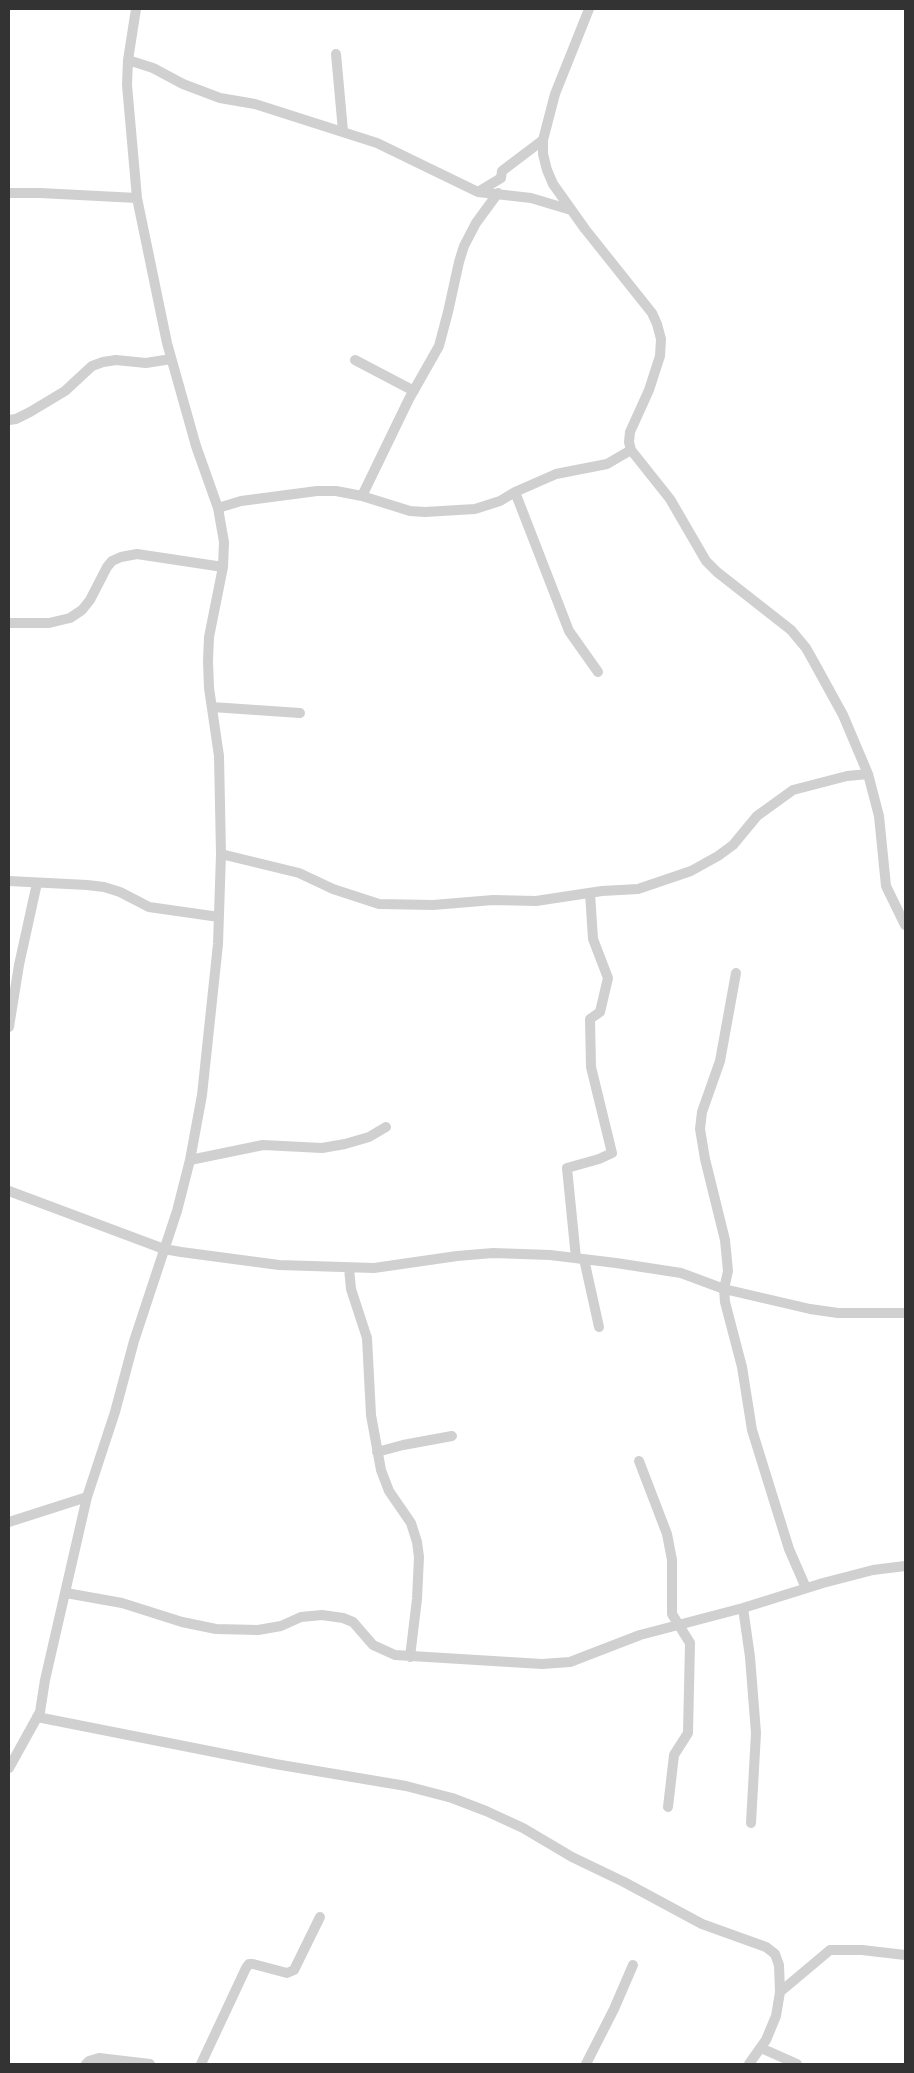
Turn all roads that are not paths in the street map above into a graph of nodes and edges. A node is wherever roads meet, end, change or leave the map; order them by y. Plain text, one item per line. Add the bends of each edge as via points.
1 (136, 9) edge
2 (589, 9) edge
3 (130, 48) junction
4 (336, 54) dead end
5 (128, 60) junction
6 (139, 63) junction
7 (343, 131) junction
8 (542, 140) junction
9 (478, 192) junction
10 (9, 193) edge
11 (498, 193) junction
12 (137, 198) junction
13 (571, 210) junction
14 (171, 359) junction
15 (355, 360) dead end
16 (414, 391) junction
17 (9, 420) edge
18 (631, 450) junction
19 (515, 492) junction
20 (362, 496) junction
21 (218, 508) junction
22 (224, 566) junction
23 (9, 623) edge
24 (598, 672) dead end
25 (212, 707) junction
26 (300, 713) dead end
27 (868, 774) junction
28 (221, 854) junction
29 (9, 881) edge
30 (38, 883) junction
31 (590, 893) junction
32 (219, 917) junction
33 (905, 925) edge
34 (736, 973) dead end
35 (9, 1026) edge
36 (386, 1127) dead end
37 (190, 1160) junction
38 (9, 1191) edge
39 (164, 1249) junction
40 (580, 1259) junction
41 (349, 1268) junction
42 (724, 1289) junction
43 (905, 1313) edge
44 (599, 1327) dead end
45 (452, 1436) dead end
46 (377, 1452) junction
47 (639, 1461) dead end
48 (87, 1498) junction
49 (9, 1522) edge
50 (905, 1566) edge
51 (806, 1588) junction
52 (66, 1594) junction
53 (743, 1608) junction
54 (679, 1624) junction
55 (410, 1656) junction
56 (37, 1717) junction
57 (9, 1768) edge
58 (668, 1807) dead end
59 (751, 1823) dead end
60 (320, 1916) dead end
61 (905, 1955) edge
62 (633, 1965) dead end
63 (780, 1992) junction
64 (760, 2048) junction
65 (86, 2064) edge
66 (150, 2064) edge
67 (202, 2064) edge
68 (586, 2064) edge
69 (749, 2064) edge
70 (797, 2064) edge

1 - 3 street
2 - 8 street via 555,94
3 - 5 street
3 - 6 street
4 - 7 street
5 - 6 street
5 - 12 street via 127,85
6 - 7 street via 220,98 255,104
7 - 9 street via 378,142
8 - 9 street via 502,172 501,178
8 - 13 street via 546,170
9 - 11 street
10 - 12 street
11 - 13 street via 531,198
11 - 16 street via 464,246 439,346
12 - 14 street
13 - 18 street via 652,313 661,339 660,356 649,390 630,432
14 - 17 street via 146,363 116,360 92,366 64,391 30,412
14 - 21 street
15 - 16 street
16 - 20 street
18 - 19 street via 607,464 556,474
18 - 27 street via 670,499 706,561 790,630 806,648 842,715
19 - 20 street via 488,506 425,512 410,511
19 - 24 street via 569,631
20 - 21 street via 317,491 241,501
21 - 22 street
22 - 23 street via 137,554 121,557 112,561 90,600 70,618 49,623
22 - 25 street via 209,637
25 - 26 street
25 - 28 street via 219,756
27 - 31 street via 793,790 757,816 733,845 692,870 638,889
27 - 33 street via 879,816 886,886
28 - 31 street via 300,872 333,889 379,904 433,905 493,900 536,902
28 - 32 street
29 - 30 street
30 - 32 street via 104,887 149,907
30 - 35 street
31 - 40 street via 593,939 608,978 600,1012 590,1019 591,1067 612,1152 567,1168
32 - 37 street via 211,1022
34 - 42 street via 720,1061 702,1112 700,1130 725,1240 728,1271
36 - 37 street via 369,1137 337,1146 263,1145
37 - 39 street
38 - 39 street
39 - 41 street via 278,1265
39 - 48 street
40 - 41 street via 493,1253 374,1268
40 - 42 street via 681,1273
40 - 44 street
41 - 46 street via 351,1289 367,1338 371,1415
42 - 43 street via 838,1313
42 - 51 street via 742,1366 752,1430 789,1549
45 - 46 street
46 - 55 street via 389,1491 411,1523 417,1542 417,1599
47 - 54 street via 667,1534 672,1560 672,1614
48 - 49 street
48 - 52 street
50 - 51 street via 873,1570
51 - 53 street
52 - 55 street via 113,1601 216,1629 258,1630 281,1626 301,1617 322,1615 343,1618 353,1622 373,1645 395,1655
52 - 56 street
53 - 54 street
53 - 59 street via 756,1733
54 - 55 street via 570,1662 542,1664
54 - 58 street via 690,1643 688,1733 674,1755
56 - 57 street
56 - 63 street via 406,1786 469,1804 523,1828 572,1858 702,1924 766,1947 779,1965
60 - 67 street via 294,1970 287,1973 249,1964
61 - 63 street via 830,1950
62 - 68 street
63 - 64 street via 776,2016
64 - 69 street
64 - 70 street
65 - 66 street via 99,2058

